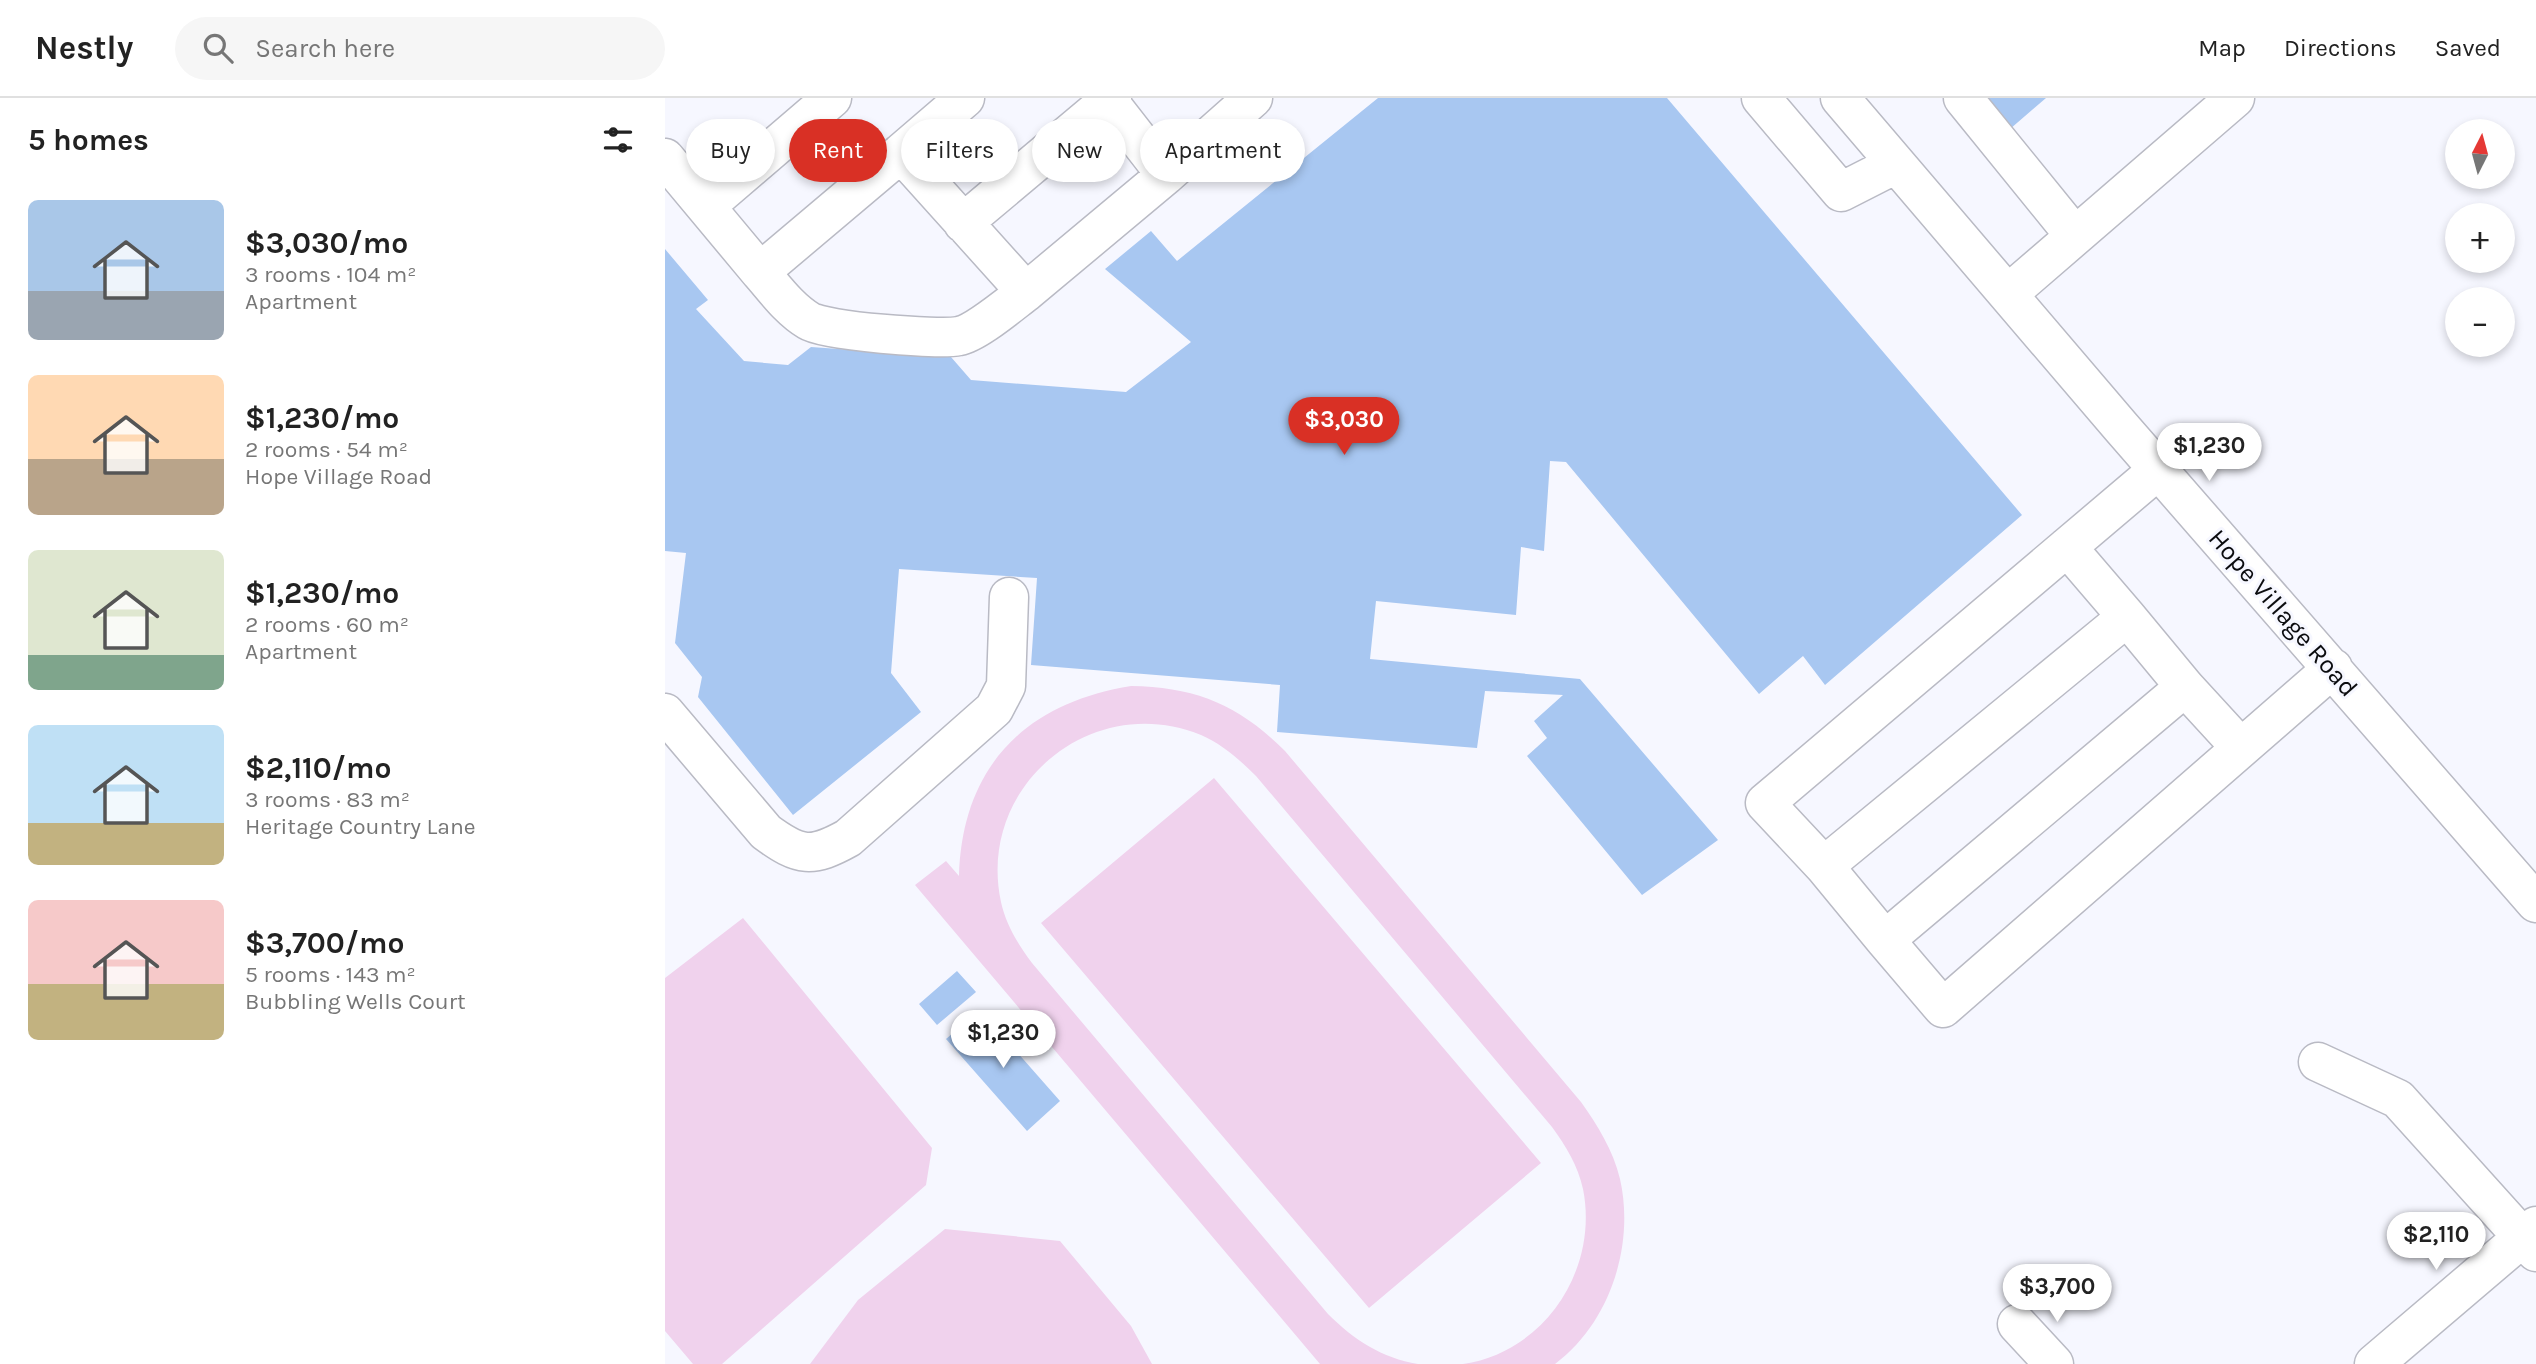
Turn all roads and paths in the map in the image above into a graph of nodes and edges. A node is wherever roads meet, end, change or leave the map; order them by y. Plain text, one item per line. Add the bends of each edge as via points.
1 (832, 98) edge
2 (965, 98) edge
3 (1253, 98) edge
4 (1761, 98) edge
5 (1963, 98) edge
6 (2235, 98) edge
7 (1109, 99) edge
8 (1855, 103) edge
9 (2199, 114) edge
10 (941, 119) edge
11 (1229, 119) edge
12 (1140, 140) edge
13 (901, 153) edge
14 (665, 158) edge
15 (1896, 164) junction
16 (927, 182) edge
17 (1158, 182) edge
18 (706, 206) junction
19 (963, 223) junction
20 (2075, 236) junction
21 (760, 272) junction
22 (1026, 292) junction
23 (2008, 294) junction
24 (2158, 470) junction
25 (2067, 547) junction
26 (1009, 597) dead end
27 (2127, 617) junction
28 (2333, 668) junction
29 (2185, 687) junction
30 (665, 713) edge
31 (2241, 748) junction
32 (1824, 866) junction
33 (2536, 903) edge
34 (1885, 940) junction
35 (2318, 1062) dead end
36 (2532, 1239) edge
37 (2017, 1324) dead end
38 (2054, 1364) edge
39 (2374, 1364) edge

1 - 18 street
2 - 10 street
3 - 11 street
4 - 15 street via 1841,192
5 - 20 street
6 - 9 street
7 - 12 street
7 - 19 street
8 - 15 street, Hope Village Road
9 - 20 street
13 - 21 street
14 - 18 street
15 - 23 street, Hope Village Road
16 - 19 street
17 - 22 street
18 - 21 street
19 - 22 street
20 - 23 street
21 - 22 street via 786,303 811,323 879,334 960,337
23 - 24 street, Hope Village Road
24 - 25 street
24 - 28 street, Hope Village Road
25 - 27 street
25 - 32 street via 1765,803
26 - 30 street via 1006,686 994,709 848,838 826,850 810,854 783,845 767,832
27 - 29 street
27 - 32 street
28 - 31 street
28 - 33 street, Hope Village Road
29 - 31 street
29 - 34 street
31 - 34 street via 1943,1008
32 - 34 street
35 - 36 street via 2398,1099
36 - 39 street
37 - 38 street

